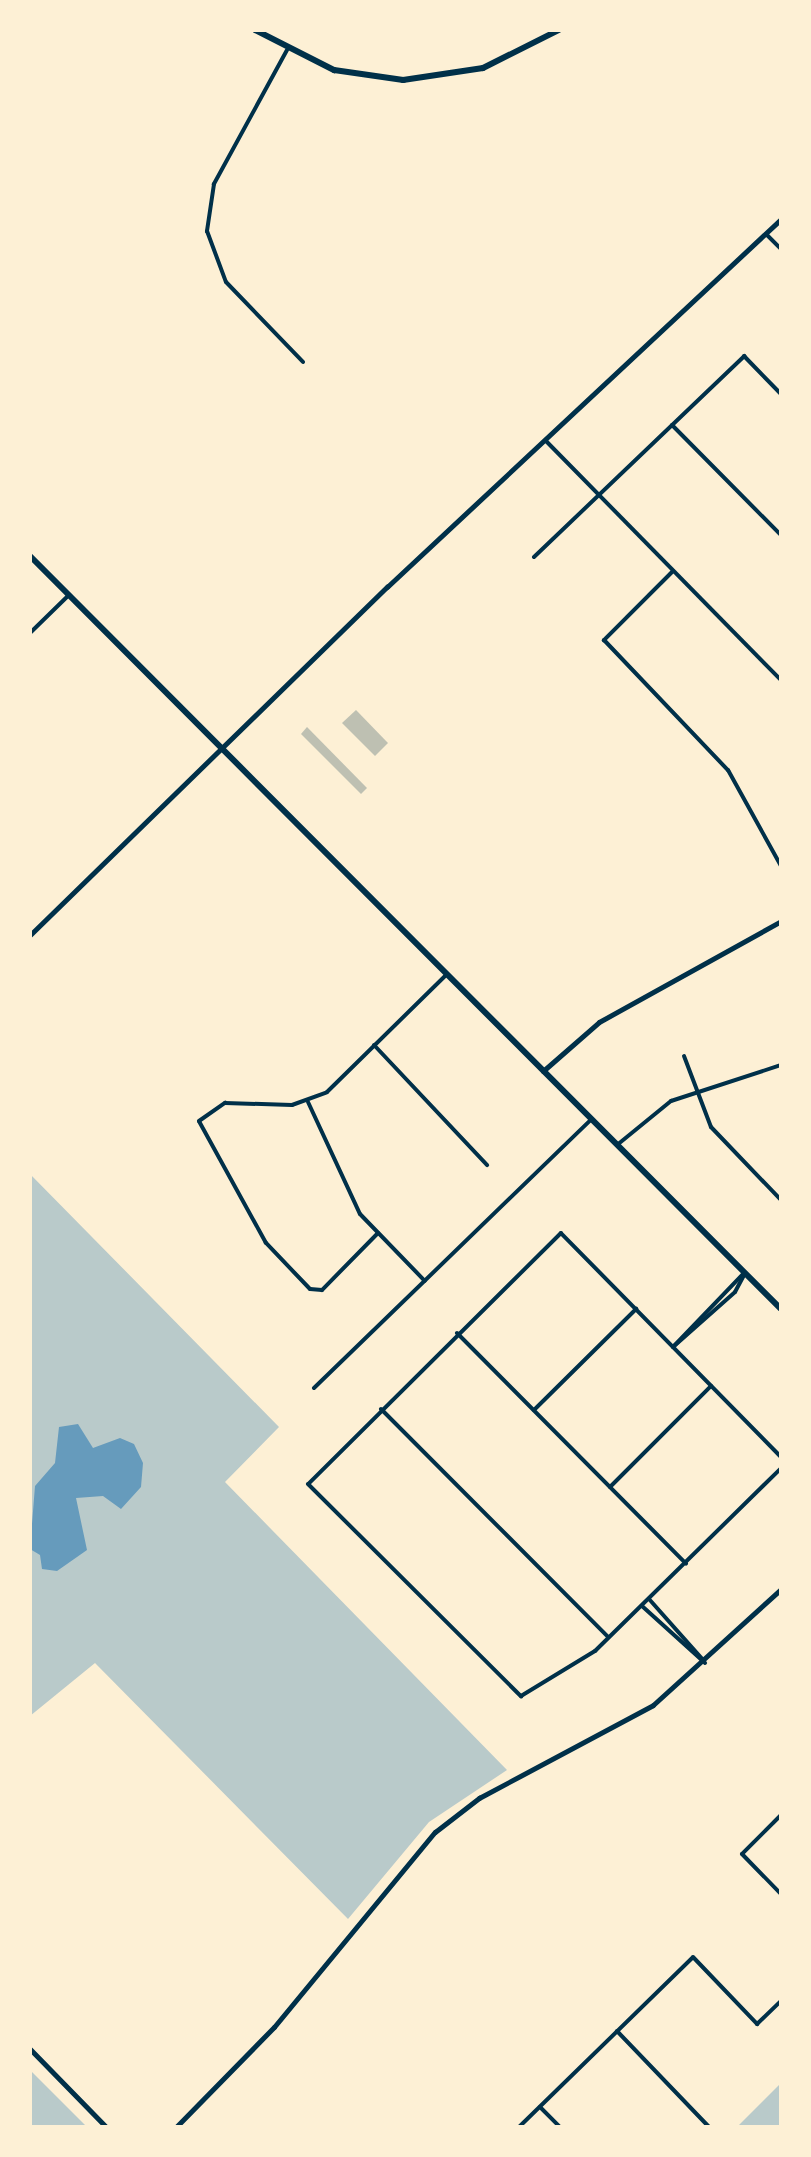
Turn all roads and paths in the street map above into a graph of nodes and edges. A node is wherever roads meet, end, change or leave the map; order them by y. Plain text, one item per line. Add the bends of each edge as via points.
1 (255, 30) edge
2 (559, 30) edge
3 (287, 50) junction
4 (781, 219) edge
5 (765, 234) junction
6 (781, 249) edge
7 (303, 362) dead end
8 (781, 394) edge
9 (672, 425) junction
10 (546, 441) junction
11 (598, 495) junction
12 (781, 535) edge
13 (30, 556) edge
14 (534, 557) dead end
15 (673, 571) junction
16 (69, 595) junction
17 (30, 633) edge
18 (781, 680) edge
19 (222, 746) junction
20 (781, 866) edge
21 (781, 921) edge
22 (30, 935) edge
23 (447, 974) junction
24 (374, 1045) junction
25 (684, 1056) dead end
26 (781, 1065) edge
27 (543, 1071) junction
28 (695, 1092) junction
29 (308, 1102) junction
30 (591, 1120) junction
31 (616, 1145) junction
32 (487, 1165) dead end
33 (781, 1200) edge
34 (378, 1233) junction
35 (745, 1273) junction
36 (425, 1281) junction
37 (636, 1309) junction
38 (781, 1309) edge
39 (457, 1333) junction
40 (673, 1347) junction
41 (711, 1386) junction
42 (314, 1388) dead end
43 (381, 1409) junction
44 (534, 1410) junction
45 (781, 1457) edge
46 (781, 1468) edge
47 (610, 1487) junction
48 (686, 1564) junction
49 (781, 1589) edge
50 (649, 1598) junction
51 (641, 1606) junction
52 (608, 1638) junction
53 (705, 1663) junction
54 (781, 1815) edge
55 (781, 1894) edge
56 (781, 2001) edge
57 (617, 2031) junction
58 (30, 2049) edge
59 (540, 2107) junction
60 (106, 2127) edge
61 (176, 2127) edge
62 (519, 2127) edge
63 (560, 2127) edge
64 (709, 2127) edge

1 - 3 main road
2 - 3 main road via 505,61 427,79 355,75
3 - 7 street via 214,184 207,231 226,282
4 - 5 street
5 - 6 street
5 - 10 street
8 - 9 street via 744,356
9 - 11 street
9 - 12 street
10 - 11 street
10 - 19 street
11 - 14 street
11 - 15 street
13 - 16 main road
15 - 18 street
15 - 20 street via 604,640 728,770
16 - 17 street
16 - 19 main road
19 - 22 street
19 - 23 main road
21 - 27 street via 599,1022
23 - 24 street
23 - 27 main road
24 - 29 street
24 - 32 street
25 - 28 street
26 - 28 street
27 - 30 main road
28 - 31 street via 658,1109
28 - 33 street via 722,1141
29 - 34 street via 349,1196
29 - 34 street via 225,1103 199,1121 266,1243 316,1292
30 - 31 main road
30 - 36 street
31 - 35 main road
34 - 36 street
35 - 38 main road
35 - 40 street
35 - 40 street via 735,1292
36 - 42 street
37 - 39 street via 561,1233
37 - 40 street
37 - 44 street
39 - 43 street
39 - 44 street
40 - 41 street
41 - 45 street
41 - 47 street
43 - 52 street
43 - 52 street via 308,1484 521,1696
44 - 47 street
46 - 48 street
47 - 48 street
48 - 50 street
49 - 53 street
50 - 51 street
50 - 53 street
51 - 52 street
51 - 53 street
53 - 61 street via 653,1705 479,1798 435,1832 274,2027
54 - 55 street via 742,1854
56 - 57 street via 757,2024 693,1957
57 - 59 street
57 - 64 street
58 - 60 street
59 - 62 street
59 - 63 street

